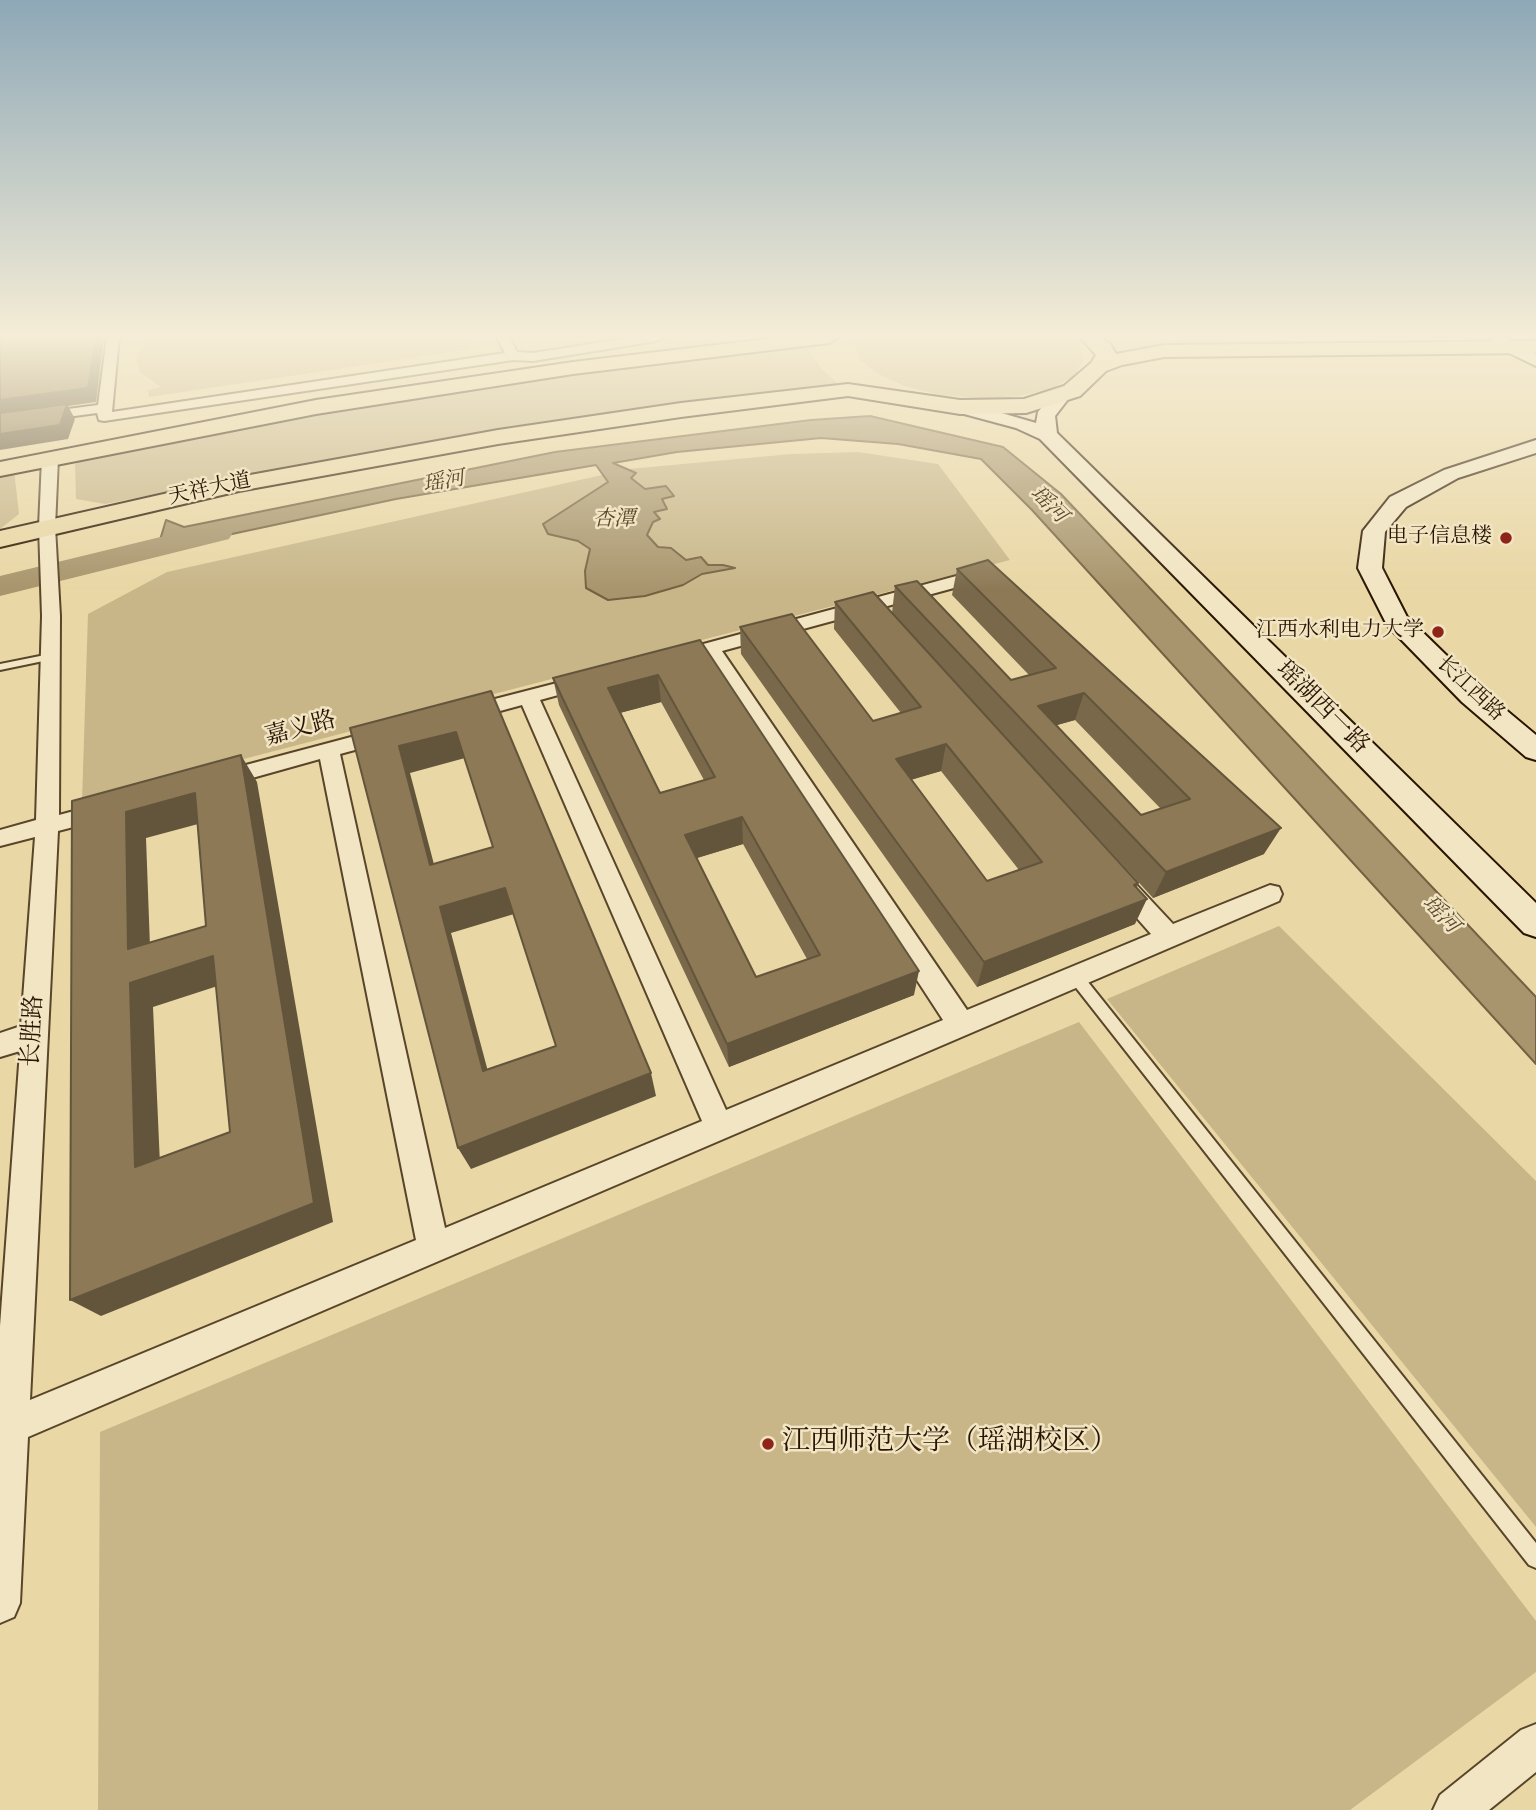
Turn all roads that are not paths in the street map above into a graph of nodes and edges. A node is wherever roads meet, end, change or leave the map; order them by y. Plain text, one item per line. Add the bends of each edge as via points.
1 (241, 421) edge
2 (603, 421) edge
3 (1014, 421) edge
4 (1046, 421) edge
5 (1047, 435) junction
6 (1534, 448) edge
7 (50, 458) junction
8 (0, 470) edge
9 (47, 536) junction
10 (0, 538) edge
11 (981, 575) edge
12 (871, 605) junction
13 (890, 626) edge
14 (710, 648) junction
15 (50, 657) junction
16 (659, 662) edge
17 (0, 667) edge
18 (607, 676) edge
19 (529, 697) junction
20 (449, 718) edge
21 (409, 729) edge
22 (329, 750) junction
23 (1536, 750) edge
24 (195, 786) edge
25 (128, 804) edge
26 (47, 826) junction
27 (0, 838) edge
28 (1103, 864) edge
29 (1270, 894) dead end
30 (1536, 924) edge
31 (1168, 937) junction
32 (1075, 976) junction
33 (961, 1024) junction
34 (35, 1034) junction
35 (0, 1045) edge
36 (719, 1127) junction
37 (433, 1247) junction
38 (11, 1426) junction
39 (1536, 1558) edge
40 (0, 1603) edge
41 (1535, 1749) edge
42 (1455, 1810) edge

1 - 7 main road
2 - 9 main road, 天祥大道 via 239,484
3 - 5 street
4 - 5 street
5 - 30 street, 瑶湖西一路
6 - 23 street, 长江西路 via 1451,474 1398,502 1374,531 1370,568 1396,620 1472,696
7 - 8 main road
7 - 9 street, 长胜路
9 - 10 main road, 天祥大道
9 - 15 street, 长胜路
11 - 12 street
12 - 13 street
12 - 14 street
14 - 16 street
14 - 33 street
15 - 17 lane
15 - 26 street, 长胜路
18 - 19 street
19 - 20 street
19 - 36 street
21 - 22 street, 嘉义路
22 - 24 street, 嘉义路
22 - 37 street
25 - 26 street
26 - 27 street
26 - 34 street, 长胜路
28 - 31 street
29 - 31 street
31 - 32 street
32 - 33 street
32 - 39 lane
33 - 36 street
34 - 35 street
34 - 38 street, 长胜路
36 - 37 street
37 - 38 street
38 - 40 street, 长胜路
41 - 42 street

